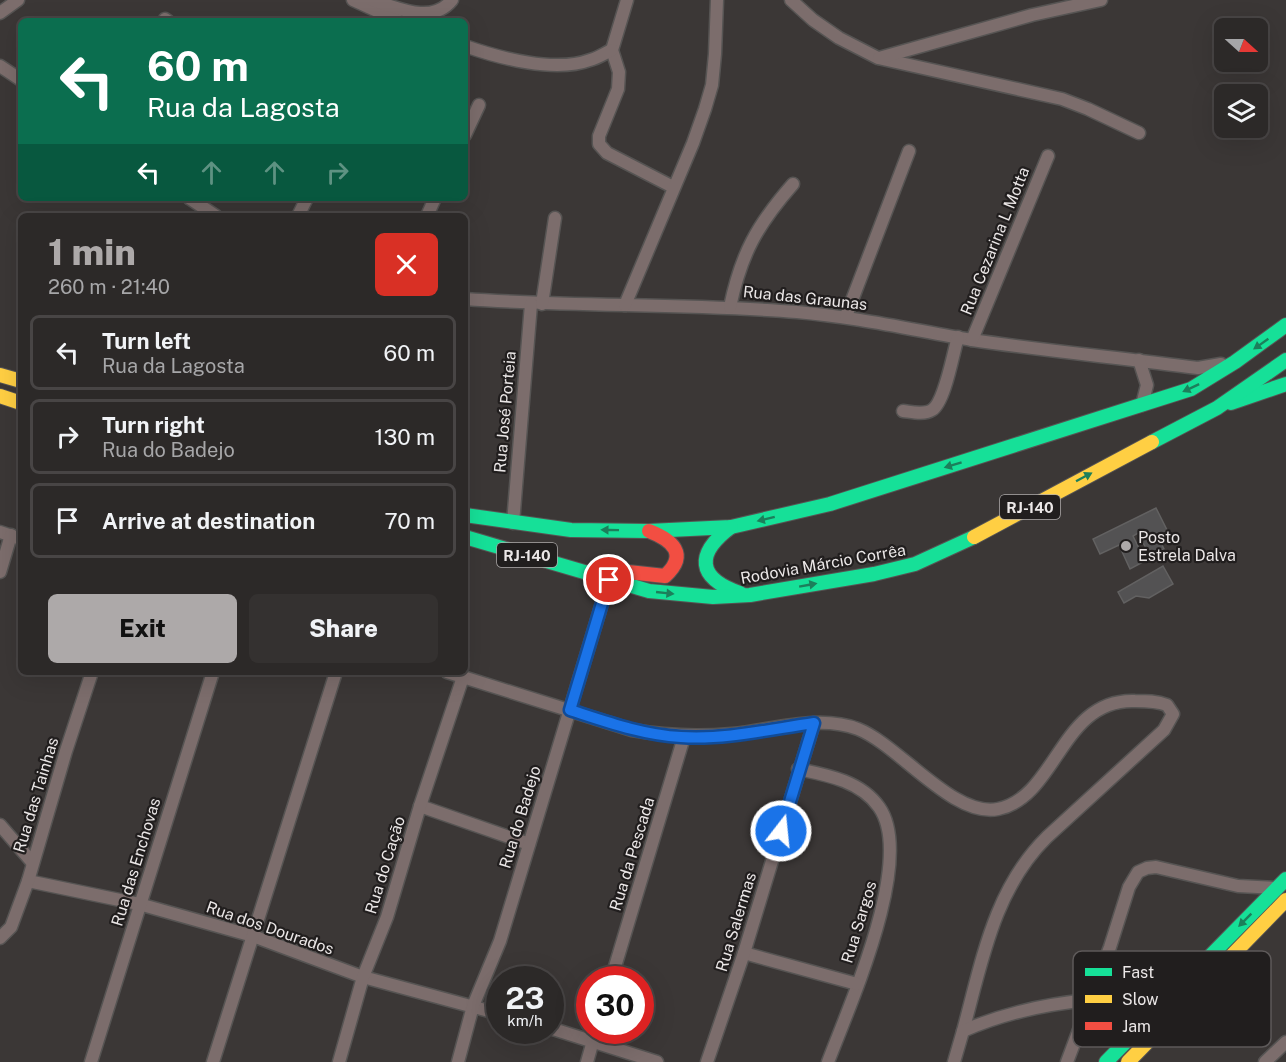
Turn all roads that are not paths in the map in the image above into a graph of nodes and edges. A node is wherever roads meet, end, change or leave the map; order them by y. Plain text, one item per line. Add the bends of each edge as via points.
1 (18, 0) edge
2 (353, 0) edge
3 (372, 0) edge
4 (452, 0) edge
5 (627, 0) edge
6 (717, 0) edge
7 (791, 0) edge
8 (1101, 0) edge
9 (0, 13) edge
10 (392, 18) edge
11 (468, 47) edge
12 (612, 50) junction
13 (878, 58) junction
14 (0, 66) edge
15 (18, 78) edge
16 (479, 105) dead end
17 (468, 129) edge
18 (1138, 133) dead end
19 (909, 150) dead end
20 (1048, 156) dead end
21 (793, 184) dead end
22 (674, 187) junction
23 (194, 201) edge
24 (212, 213) edge
25 (555, 218) dead end
26 (468, 299) edge
27 (537, 304) junction
28 (625, 305) junction
29 (730, 307) junction
30 (846, 316) junction
31 (1286, 325) edge
32 (958, 337) junction
33 (972, 340) junction
34 (1138, 360) junction
35 (1286, 360) edge
36 (1235, 362) junction
37 (0, 375) edge
38 (18, 380) edge
39 (1286, 384) edge
40 (0, 396) edge
41 (18, 402) edge
42 (1142, 405) junction
43 (1217, 408) junction
44 (903, 411) dead end
45 (468, 516) edge
46 (513, 523) junction
47 (731, 527) junction
48 (649, 531) junction
49 (11, 535) edge
50 (468, 538) edge
51 (0, 572) edge
52 (588, 574) junction
53 (609, 580) junction
54 (750, 595) junction
55 (91, 675) edge
56 (212, 675) edge
57 (335, 675) edge
58 (457, 675) edge
59 (463, 677) junction
60 (570, 710) junction
61 (814, 723) junction
62 (684, 737) junction
63 (798, 770) junction
64 (420, 806) junction
65 (0, 825) edge
66 (529, 844) junction
67 (33, 862) junction
68 (28, 881) junction
69 (1281, 883) edge
70 (1286, 900) edge
71 (139, 904) junction
72 (253, 936) junction
73 (0, 938) edge
74 (1108, 951) edge
75 (1215, 951) edge
76 (1234, 951) edge
77 (744, 953) junction
78 (615, 966) edge
79 (363, 977) junction
80 (857, 984) junction
81 (1073, 1002) edge
82 (474, 1006) junction
83 (486, 1010) edge
84 (963, 1031) junction
85 (1286, 1042) edge
86 (593, 1044) edge
87 (614, 1044) edge
88 (1073, 1046) edge
89 (1121, 1047) edge
90 (1145, 1047) edge
91 (1132, 1061) edge
92 (91, 1062) edge
93 (213, 1062) edge
94 (339, 1062) edge
95 (458, 1062) edge
96 (587, 1062) edge
97 (657, 1062) edge
98 (707, 1062) edge
99 (828, 1062) edge
100 (954, 1062) edge
101 (1067, 1062) edge
102 (1106, 1062) edge
103 (1265, 1062) edge

1 - 9 street
2 - 10 street
3 - 4 street via 428,14 444,9
5 - 12 street
6 - 22 street via 712,85
7 - 13 street via 839,38
8 - 13 street
11 - 12 street via 552,65 590,61
12 - 22 street via 619,81 599,144 608,153
13 - 18 street via 1062,99
14 - 15 street
16 - 17 street
19 - 30 street
20 - 33 street, Rua Cezarina L Motta
21 - 29 street via 757,230 736,277
22 - 28 street
23 - 24 street
25 - 27 street, Rua José Porteia
26 - 27 street, Rua das Graunas
27 - 28 street, Rua das Graunas
27 - 46 street, Rua José Porteia
28 - 29 street, Rua das Graunas
29 - 30 street, Rua das Graunas
30 - 32 street, Rua das Graunas
31 -> 36 main road, RJ-140
32 - 33 street, Rua das Graunas
32 - 44 street via 936,406 925,412
33 - 34 street, Rua das Graunas
34 - 36 street, Rua das Graunas via 1198,368
34 - 42 street via 1147,386
35 - 43 main road, Rodovia Márcio Corrêa / RJ-140
36 -> 42 main road, RJ-140 via 1191,389
37 - 38 main road
39 - 43 main road
40 - 41 main road
42 -> 47 main road, RJ-140 via 830,504
54 -> 43 main road, Rodovia Márcio Corrêa / RJ-140 via 915,564 977,536
45 - 46 main road, RJ-140
48 -> 46 main road, RJ-140 via 572,530
47 - 48 main road, RJ-140
47 - 54 main road via 708,547 707,572 724,589
48 - 52 main road via 670,540 675,547 673,570 665,576 616,571
49 - 51 street
50 - 52 main road, Rodovia Márcio Corrêa / RJ-140
52 - 53 main road, Rodovia Márcio Corrêa / RJ-140
53 -> 54 main road, Rodovia Márcio Corrêa / RJ-140 via 649,591 713,597
53 - 60 street, Rua do Badejo
55 - 67 street, Rua das Tainhas
56 - 71 street, Rua das Enchovas
57 - 72 street
58 - 59 street
59 - 60 street
59 - 64 street, Rua do Cação
60 - 62 street via 632,730
60 - 66 street, Rua do Badejo
61 - 62 street
61 - 63 street, Rua Salermas
61 - 84 street via 859,730 948,794 978,808 995,809 1019,800 1082,723 1105,705 1128,701 1161,703 1171,708 1172,718 1164,730 1031,852 1014,876 990,929
62 - 78 street, Rua da Pescada
63 - 77 street, Rua Salermas
63 - 80 street, Rua Sargos via 828,775 859,789 880,808 886,820 891,841 889,877
64 - 66 street
64 - 79 street, Rua do Cação via 387,917
65 - 67 street
66 - 82 street, Rua do Badejo via 500,941
67 - 68 street, Rua das Tainhas
68 - 71 street, Rua dos Dourados
68 - 73 street, Rua das Tainhas via 11,927
69 - 74 street via 1238,886 1156,867 1142,869 1129,887
69 -> 75 main road
70 - 76 main road
71 - 72 street, Rua dos Dourados
71 - 92 street, Rua das Enchovas
72 - 79 street, Rua dos Dourados
72 - 93 street
77 - 80 street
77 - 98 street, Rua Salermas
79 - 82 street, Rua dos Dourados
79 - 94 street, Rua do Cação
80 - 99 street, Rua Sargos
81 - 84 street via 1017,1011
82 - 83 street, Rua dos Dourados
82 - 95 street, Rua do Badejo
84 - 100 street
85 - 103 street
86 - 96 street
87 - 97 street
88 - 101 street
89 -> 102 main road
90 - 91 main road

